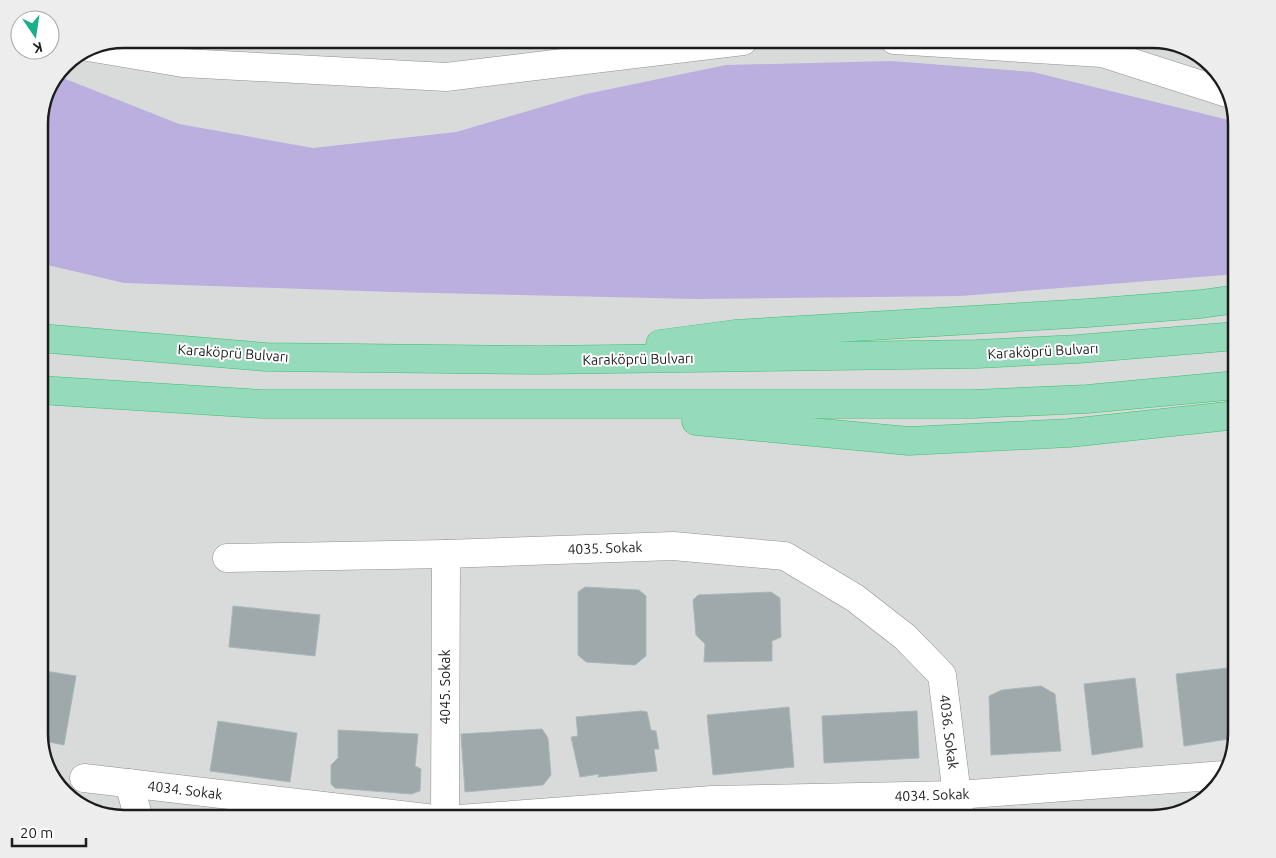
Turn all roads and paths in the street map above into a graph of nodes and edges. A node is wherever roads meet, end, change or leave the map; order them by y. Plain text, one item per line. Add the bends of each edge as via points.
1 (692, 47) edge
2 (1006, 47) edge
3 (106, 50) edge
4 (1221, 91) edge
5 (1228, 300) edge
6 (1228, 337) edge
7 (48, 339) edge
8 (540, 360) junction
9 (1228, 385) edge
10 (48, 391) edge
11 (535, 405) junction
12 (1228, 416) edge
13 (446, 554) junction
14 (227, 558) dead end
15 (942, 675) joint
16 (1217, 776) edge
17 (84, 778) dead end
18 (129, 783) junction
19 (959, 807) edge
20 (136, 810) edge
21 (359, 810) edge
22 (445, 810) edge
23 (715, 810) edge

1 - 3 street via 446,76 183,63
2 - 4 street via 1102,53
5 - 8 highway via 1088,313 735,334
6 - 8 highway, Karaköprü Bulvarı via 977,354
7 - 8 highway, Karaköprü Bulvarı via 266,356
9 - 11 highway via 1087,399 974,404
10 - 11 highway via 262,404
11 - 12 highway via 909,441 1069,433
13 - 14 street, 4035. Sokak
13 - 15 street, 4035. Sokak via 673,546 786,556 855,598 905,637
13 - 22 street, 4045. Sokak
15 - 19 street, 4036. Sokak
16 - 19 street, 4034. Sokak
17 - 18 street, 4034. Sokak
18 - 20 street
18 - 21 street, 4034. Sokak
19 - 23 street, 4034. Sokak

